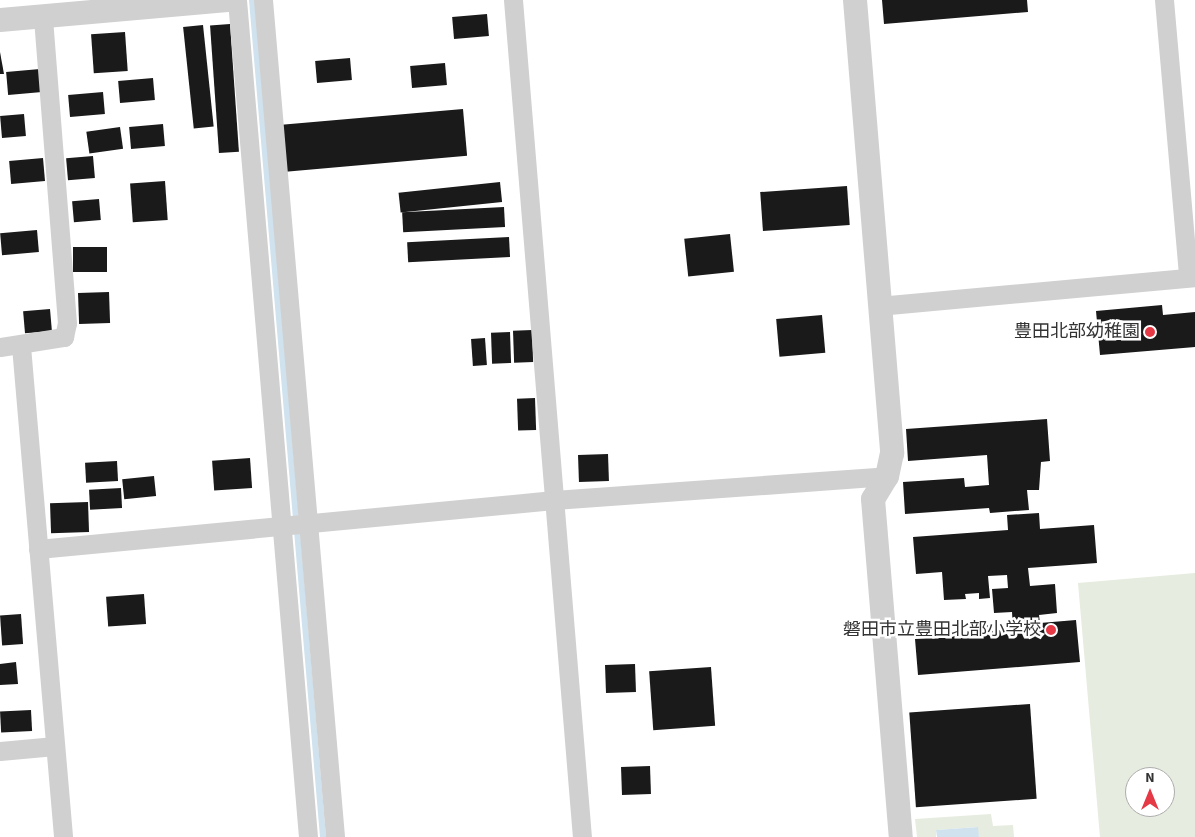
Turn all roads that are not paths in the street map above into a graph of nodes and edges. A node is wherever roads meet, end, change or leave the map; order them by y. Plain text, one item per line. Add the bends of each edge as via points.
1 (230, 0) edge
2 (237, 0) edge
3 (263, 0) edge
4 (513, 0) edge
5 (855, 0) edge
6 (1164, 0) edge
7 (128, 5) edge
8 (43, 16) junction
9 (0, 20) edge
10 (1191, 277) edge
11 (878, 306) junction
12 (21, 346) junction
13 (0, 347) edge
14 (887, 476) junction
15 (554, 500) junction
16 (307, 523) junction
17 (282, 525) junction
18 (38, 549) junction
19 (55, 746) junction
20 (0, 751) edge
21 (63, 837) edge
22 (308, 837) edge
23 (335, 837) edge
24 (582, 837) edge
25 (901, 837) edge

1 - 7 street
2 - 17 street
3 - 16 street
4 - 15 street
5 - 11 street
6 - 10 street
7 - 8 street
8 - 9 street
8 - 12 street via 67,323 64,336
10 - 11 street
11 - 14 street via 892,454
12 - 13 street
12 - 18 street
14 - 15 street
14 - 25 street via 873,499
15 - 16 street
15 - 24 street
16 - 17 street
16 - 23 street
17 - 18 street
17 - 22 street
18 - 19 street
19 - 20 street
19 - 21 street

